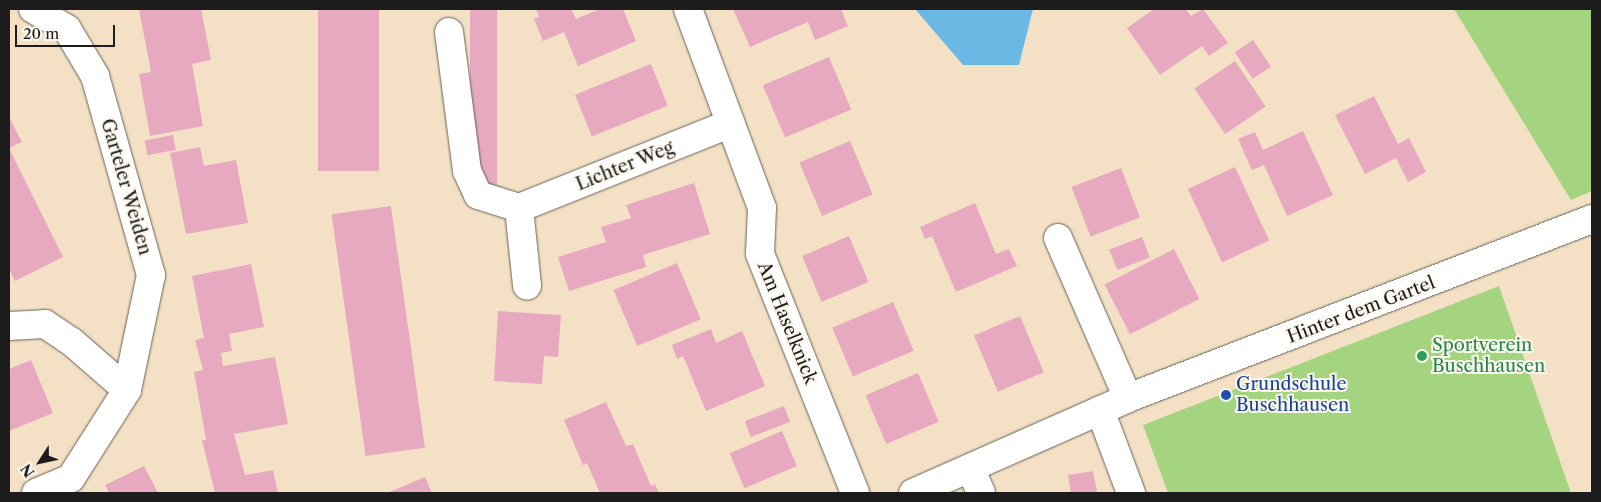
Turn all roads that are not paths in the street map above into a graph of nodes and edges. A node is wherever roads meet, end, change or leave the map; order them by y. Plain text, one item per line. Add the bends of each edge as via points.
1 (33, 9) edge
2 (688, 9) edge
3 (72, 19) edge
4 (449, 32) dead end
5 (731, 123) junction
6 (519, 208) junction
7 (1592, 219) edge
8 (1058, 238) dead end
9 (527, 286) dead end
10 (9, 326) edge
11 (126, 390) junction
12 (1128, 398) junction
13 (1100, 410) junction
14 (970, 468) junction
15 (36, 493) edge
16 (855, 493) edge
17 (912, 493) edge
18 (981, 493) edge
19 (1131, 493) edge

1 - 3 street, Garteler Weiden
2 - 5 street, Am Haselknick
3 - 11 street, Garteler Weiden via 95,76 151,275
4 - 6 street via 468,171 478,194
5 - 6 street, Lichter Weg
5 - 16 street, Am Haselknick via 762,208 760,254
6 - 9 street
7 - 12 street, Hinter dem Gartel
8 - 12 street
10 - 11 street via 45,324 72,342
11 - 15 street, Garteler Weiden via 71,478
12 - 13 street, Hinter dem Gartel
13 - 14 street, Hinter dem Gartel
13 - 19 street
14 - 17 street, Hinter dem Gartel
14 - 18 street

